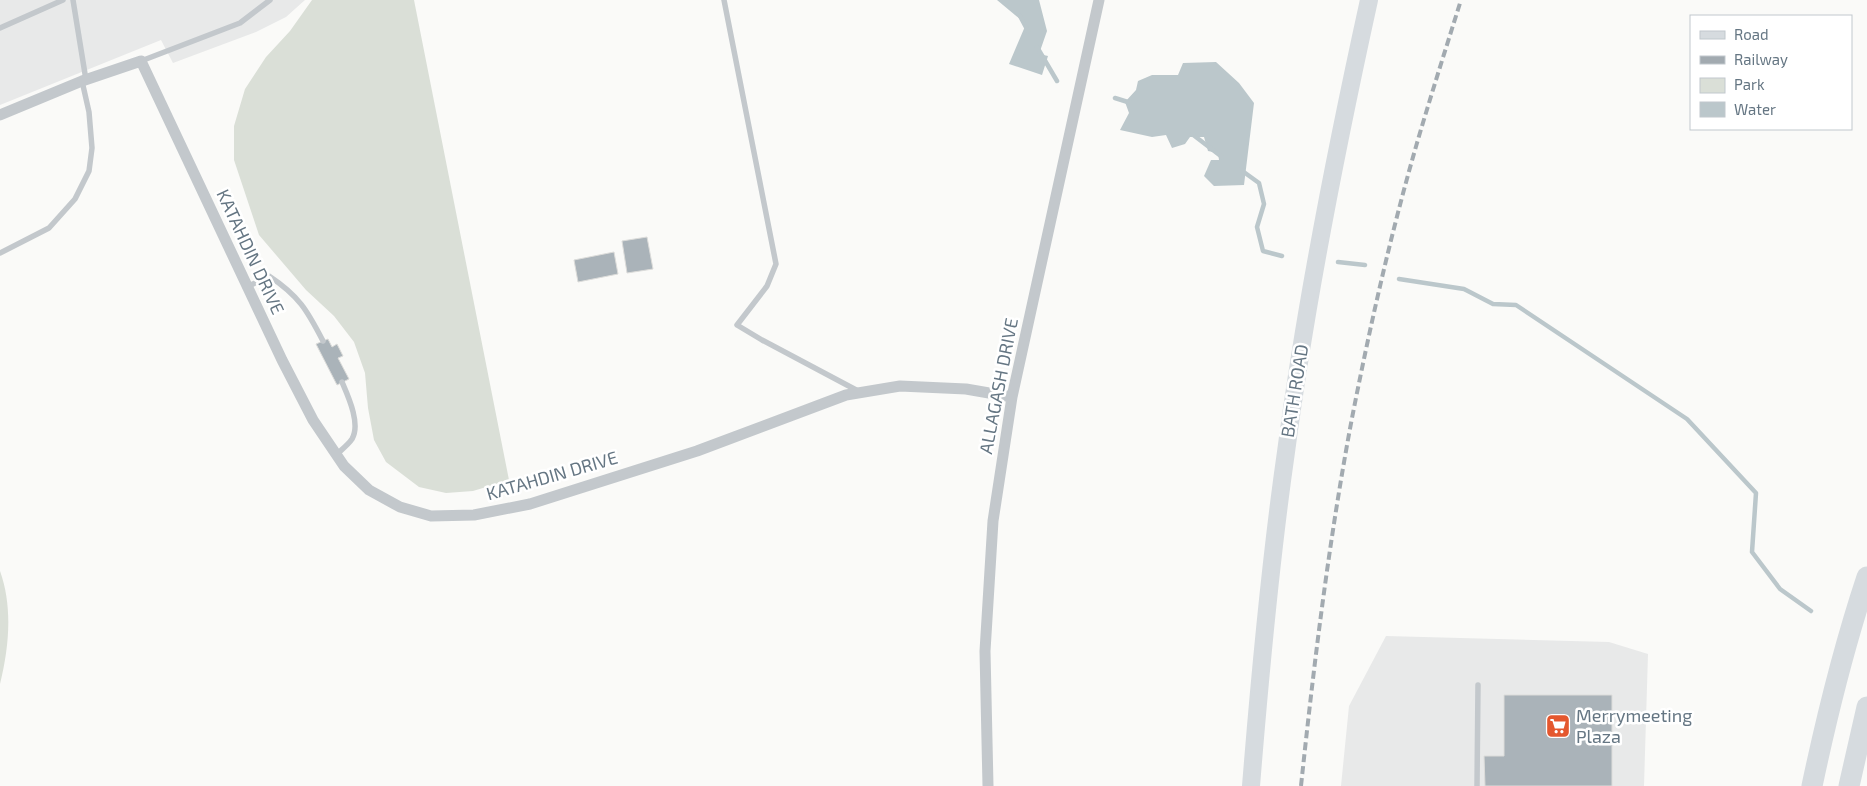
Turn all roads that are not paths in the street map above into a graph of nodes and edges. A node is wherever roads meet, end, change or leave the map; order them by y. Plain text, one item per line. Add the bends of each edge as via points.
1 (63, 0) edge
2 (73, 0) edge
3 (270, 0) edge
4 (724, 0) edge
5 (1099, 0) edge
6 (1369, 0) edge
7 (0, 28) edge
8 (141, 61) junction
9 (84, 80) junction
10 (0, 116) edge
11 (0, 253) edge
12 (247, 287) junction
13 (323, 341) dead end
14 (342, 382) dead end
15 (862, 393) junction
16 (1012, 397) junction
17 (336, 456) junction
18 (1867, 577) edge
19 (1478, 685) dead end
20 (1867, 707) edge
21 (988, 786) edge
22 (1251, 786) edge
23 (1478, 786) edge
24 (1812, 786) edge
25 (1849, 786) edge

1 - 7 lane
2 - 9 lane
3 - 8 lane via 240,23
4 - 15 lane via 776,264 767,286 738,324
5 - 16 street, ALLAGASH DRIVE
6 - 22 main road, BATH ROAD via 1325,213 1287,442 1270,572
8 - 9 street
8 - 12 street, KATAHDIN DRIVE
9 - 10 street
9 - 11 lane via 92,148 89,171 75,200 49,228
12 - 13 lane via 269,276 282,285 302,304
12 - 17 street, KATAHDIN DRIVE via 290,377
14 - 17 lane via 354,412 354,435
15 - 16 street, KATAHDIN DRIVE via 900,386 966,389
15 - 17 street, KATAHDIN DRIVE via 697,451 540,501 474,515 431,516 400,507 369,490
16 - 21 street, ALLAGASH DRIVE via 993,521 985,651
18 - 24 highway via 1851,626
19 - 23 lane
20 - 25 highway

